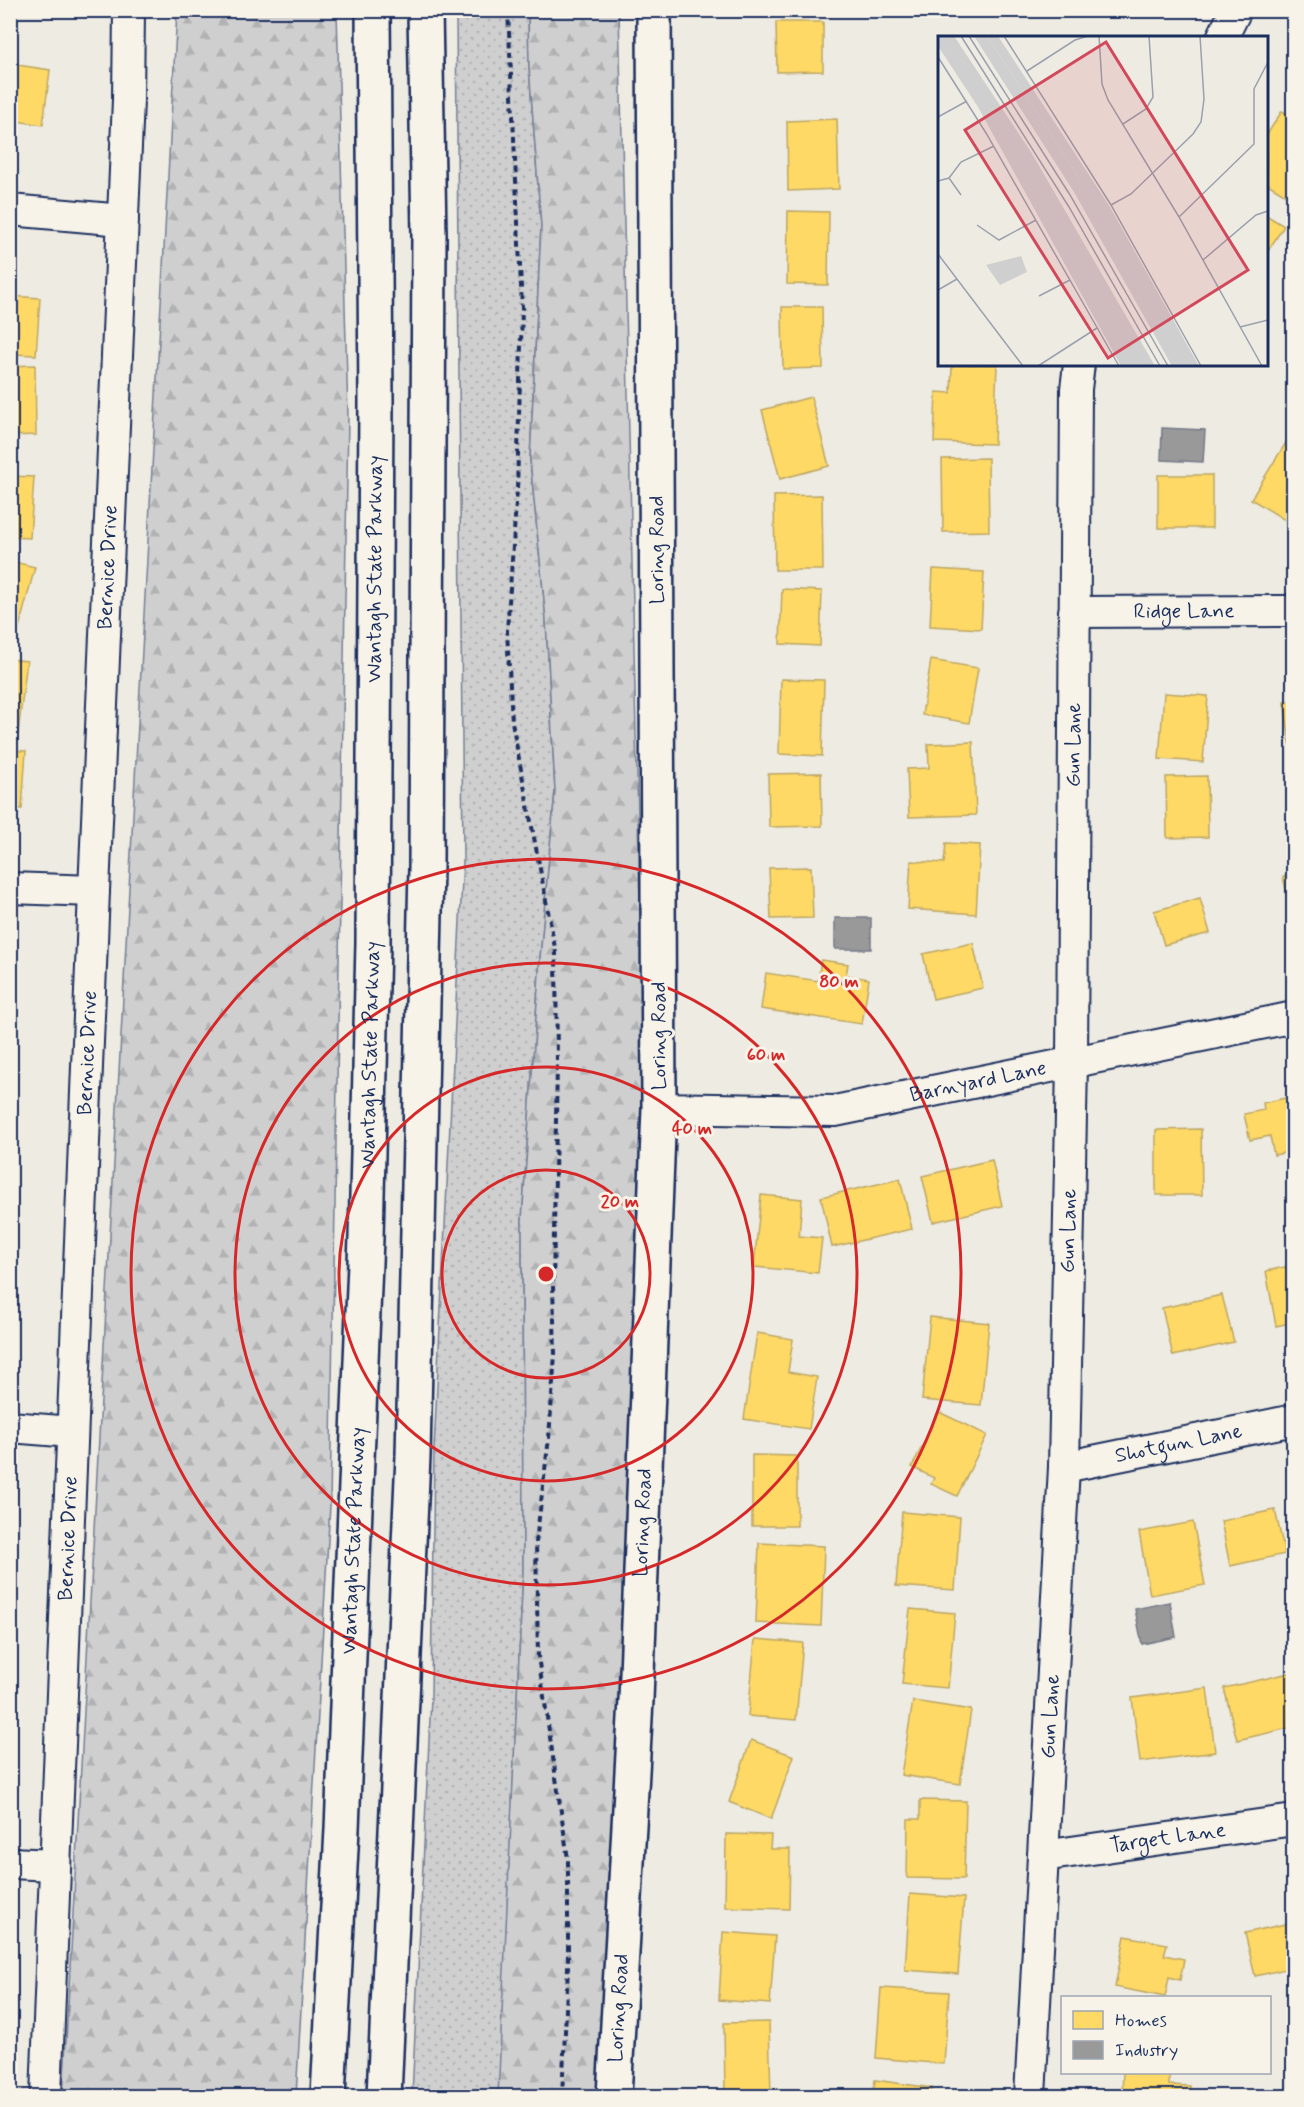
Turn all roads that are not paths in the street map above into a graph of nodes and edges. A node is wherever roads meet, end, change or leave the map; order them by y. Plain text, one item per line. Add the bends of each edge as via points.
1 (129, 10) edge
2 (373, 10) edge
3 (425, 10) edge
4 (654, 10) edge
5 (1236, 10) edge
6 (1223, 36) edge
7 (10, 210) edge
8 (123, 220) junction
9 (1079, 366) edge
10 (1293, 609) edge
11 (1074, 612) junction
12 (10, 888) edge
13 (94, 891) junction
14 (1293, 1017) edge
15 (1072, 1064) junction
16 (659, 1108) junction
17 (1293, 1420) edge
18 (10, 1427) edge
19 (72, 1432) junction
20 (1064, 1467) junction
21 (1293, 1820) edge
22 (1043, 1856) junction
23 (10, 1863) edge
24 (55, 1865) junction
25 (46, 2097) edge
26 (328, 2097) edge
27 (384, 2097) edge
28 (614, 2097) edge
29 (1030, 2097) edge

1 - 8 street, Bernice Drive
2 - 26 main road, Wantagh State Parkway via 373,955 366,1250
3 - 27 main road via 429,235 426,868 413,1456
4 - 16 main road, Loring Road
5 - 6 street
7 - 8 street
8 - 13 street, Bernice Drive
9 - 11 street, Gun Lane
10 - 11 street, Ridge Lane
11 - 15 street, Gun Lane
12 - 13 street
13 - 19 street, Bernice Drive
14 - 15 street, Barnyard Lane
15 - 16 street, Barnyard Lane via 834,1111
15 - 20 street, Gun Lane
16 - 28 main road, Loring Road via 636,1700
17 - 20 street, Shotgun Lane
18 - 19 street
19 - 24 street, Bernice Drive
20 - 22 street, Gun Lane
21 - 22 street, Target Lane
22 - 29 street, Gun Lane
23 - 24 street
24 - 25 street, Bernice Drive

